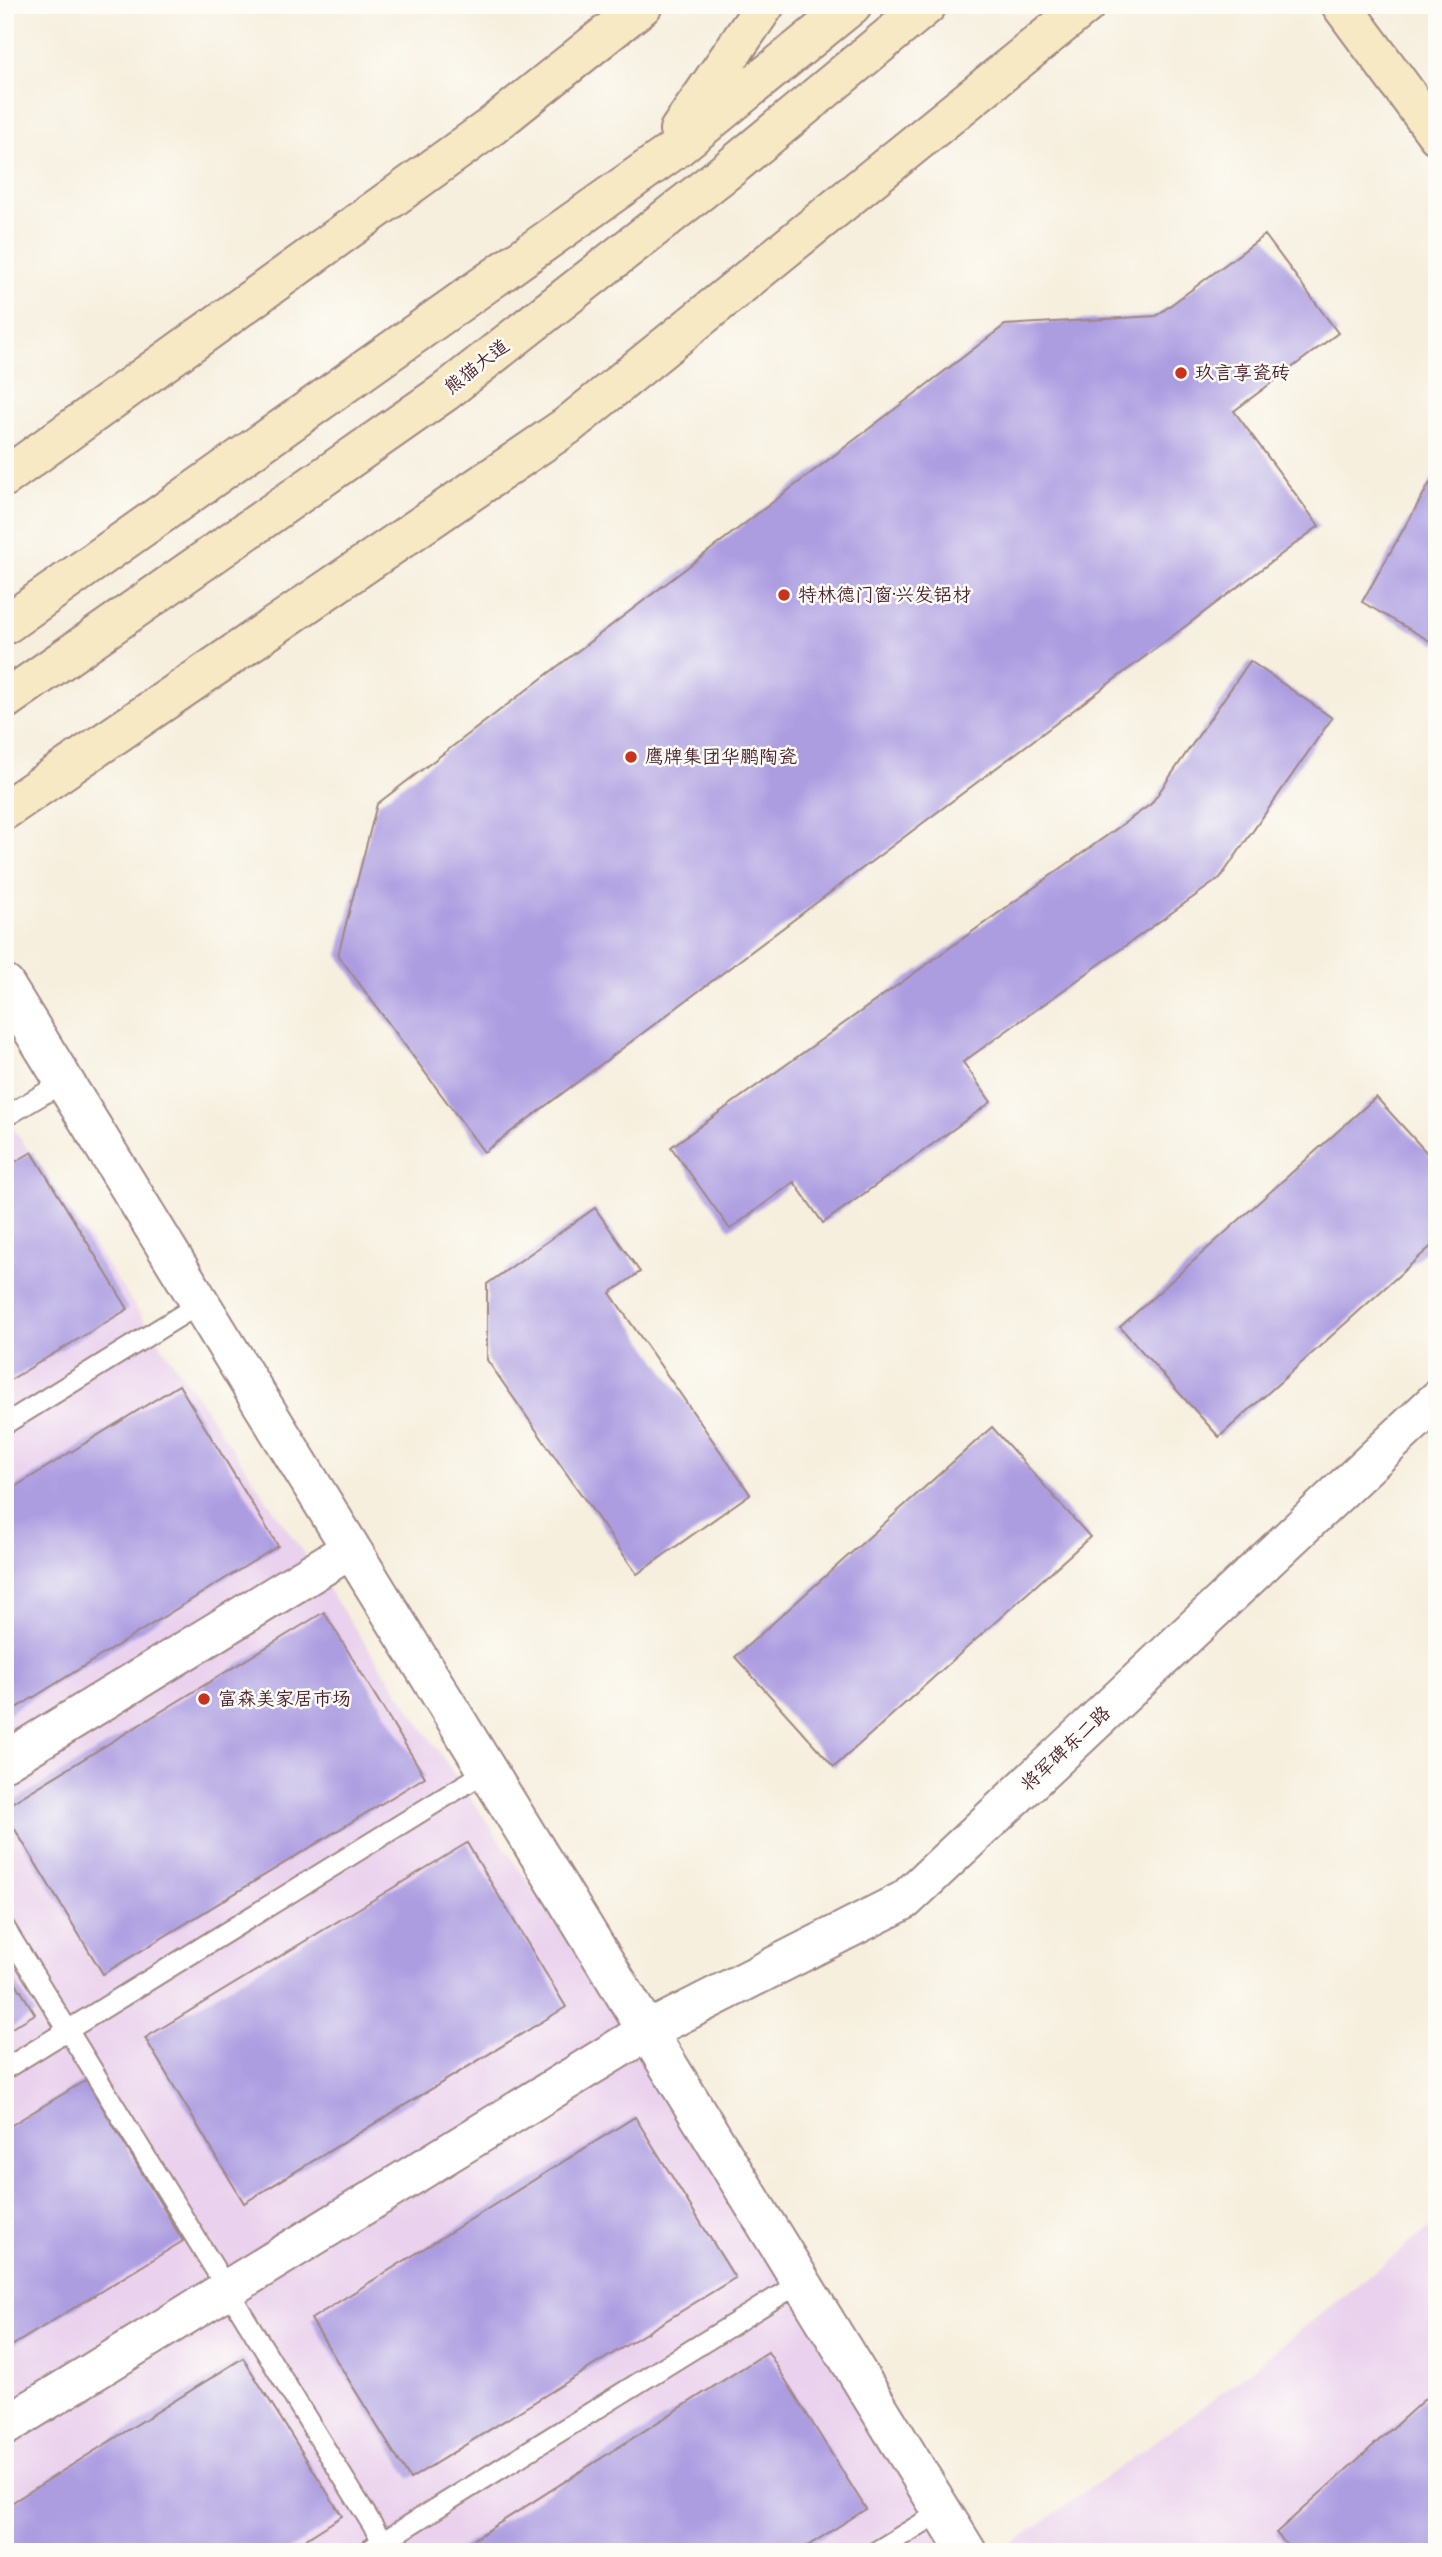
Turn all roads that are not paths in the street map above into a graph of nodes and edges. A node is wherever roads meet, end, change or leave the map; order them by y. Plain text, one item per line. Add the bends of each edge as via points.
1 (643, 5) edge
2 (765, 5) edge
3 (852, 5) edge
4 (927, 5) edge
5 (1086, 5) edge
6 (1341, 5) edge
7 (1437, 135) edge
8 (656, 163) junction
9 (5, 477) edge
10 (5, 625) edge
11 (5, 700) edge
12 (5, 810) edge
13 (5, 985) edge
14 (65, 1081) junction
15 (5, 1117) edge
16 (201, 1303) junction
17 (1437, 1400) edge
18 (5, 1424) edge
19 (351, 1549) junction
20 (5, 1761) edge
21 (487, 1771) junction
22 (5, 1928) edge
23 (68, 2030) junction
24 (647, 2031) junction
25 (5, 2069) edge
26 (801, 2282) junction
27 (228, 2289) junction
28 (5, 2426) edge
29 (942, 2511) junction
30 (379, 2548) edge
31 (875, 2552) edge
32 (967, 2552) edge

1 - 9 main road via 492,126
2 - 8 main road
3 - 8 main road
4 - 11 main road, 熊猫大道 via 729,169 445,392
5 - 12 main road via 568,426
6 - 7 main road
8 - 10 main road
13 - 14 street
14 - 15 lane
14 - 16 street
16 - 18 lane
16 - 19 street
17 - 24 street, 将军碑东二路 via 905,1900
19 - 20 street
19 - 21 street
21 - 23 lane
21 - 24 street
22 - 23 lane
23 - 25 lane
23 - 27 lane
24 - 26 street
24 - 27 street, 将军碑东二路
26 - 29 street
26 - 30 lane
27 - 28 street, 将军碑东二路
27 - 30 lane
29 - 31 lane
29 - 32 street

